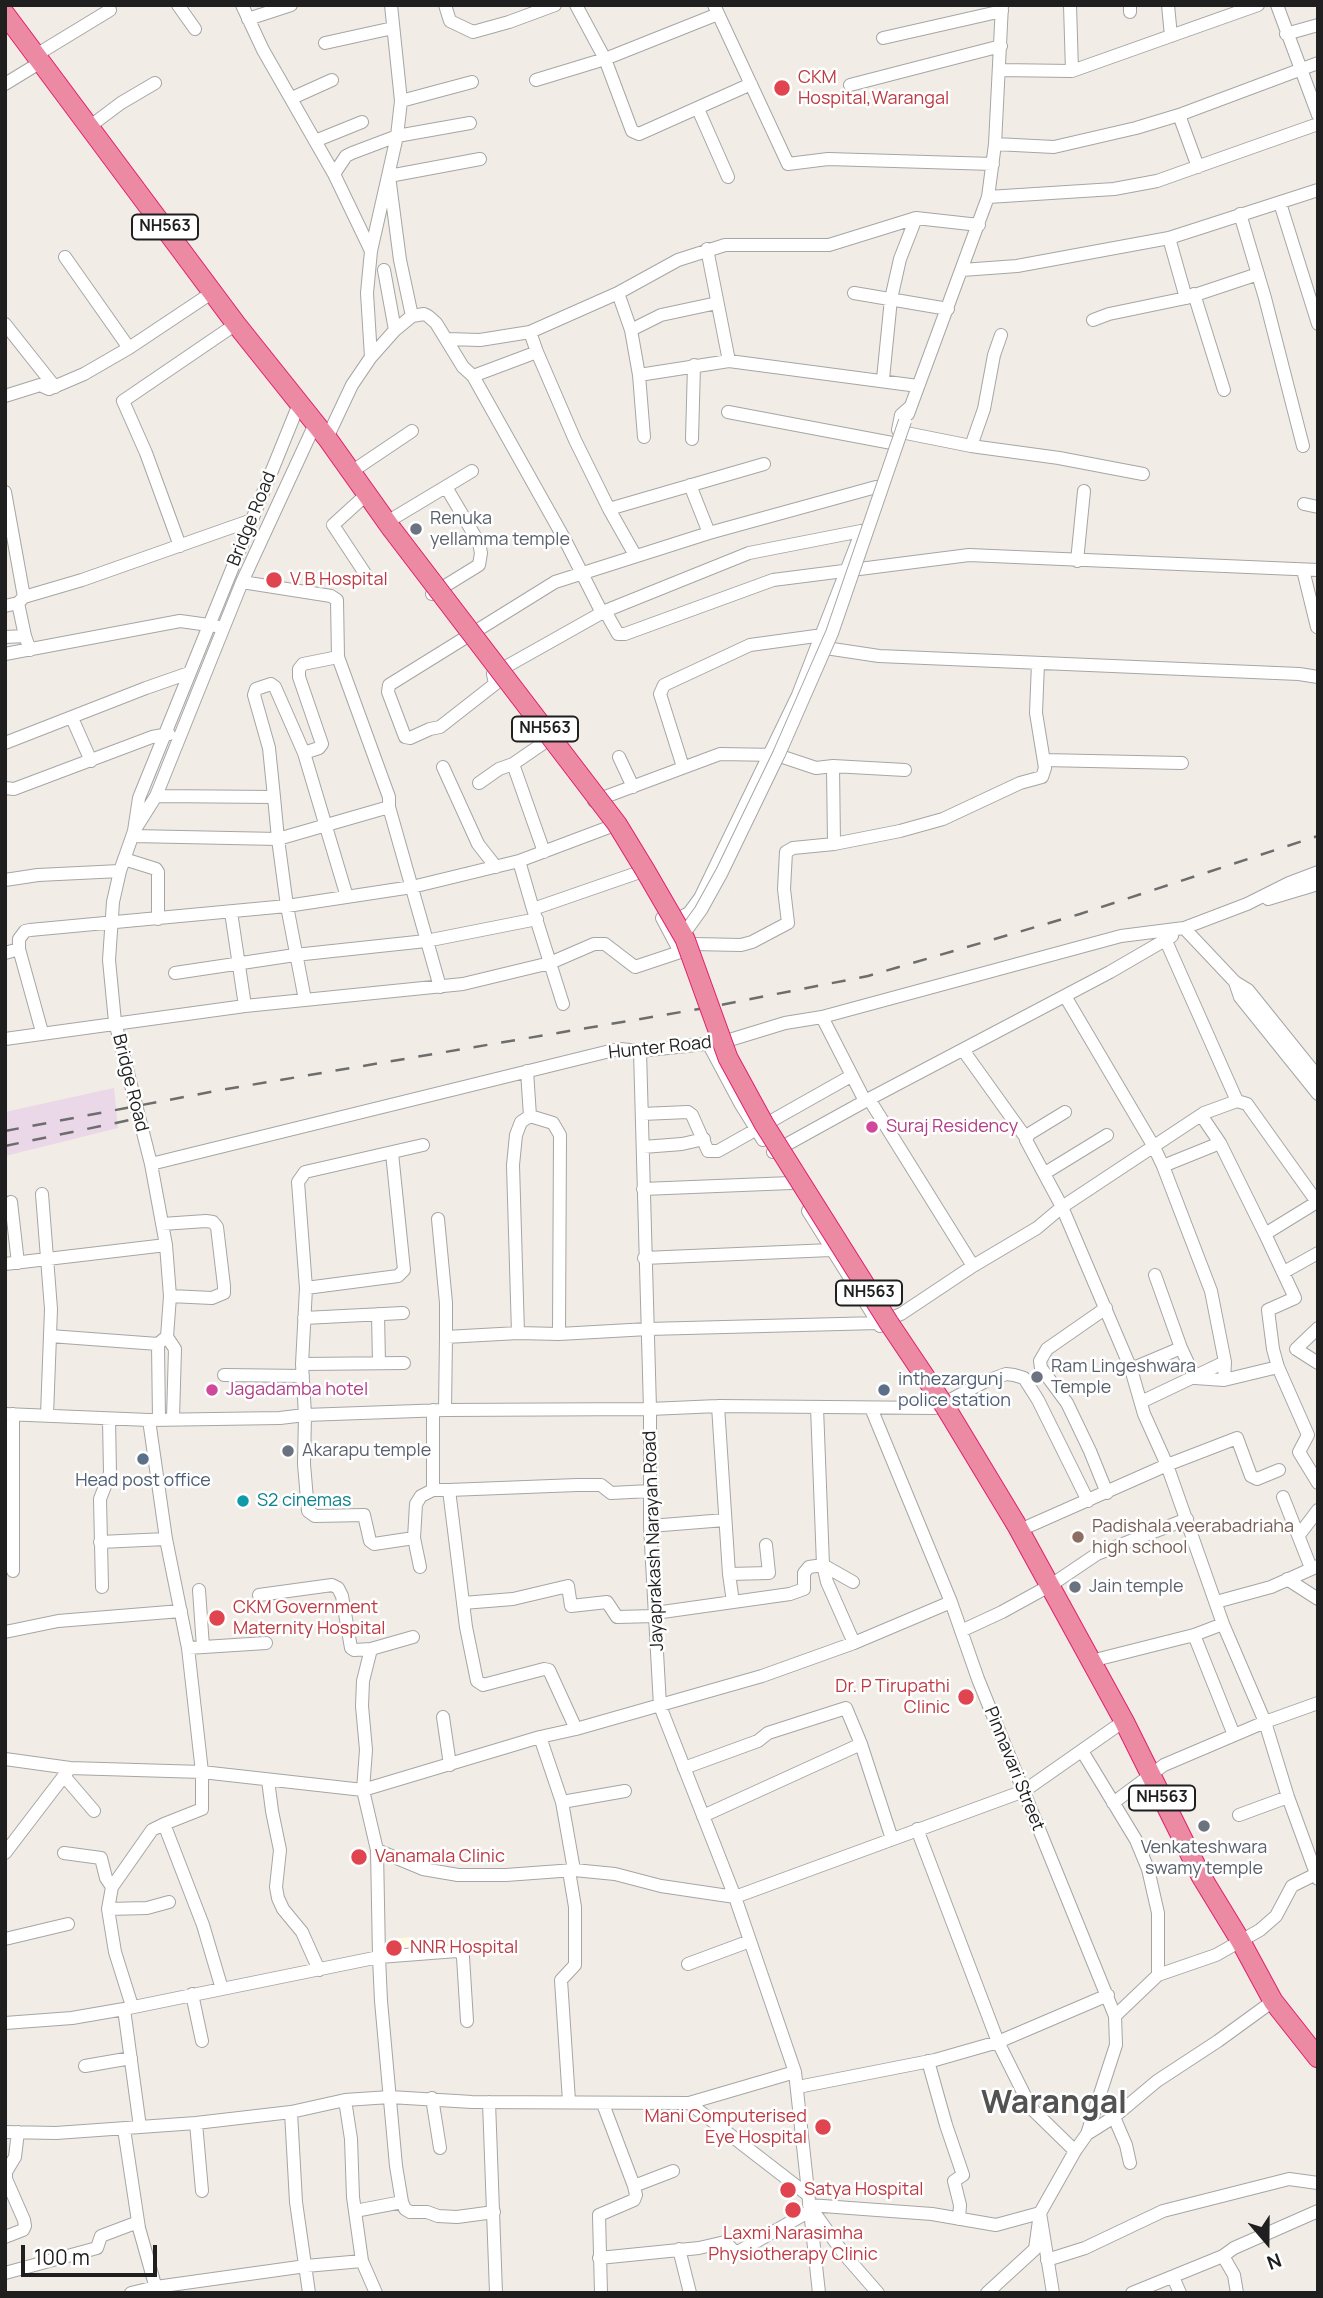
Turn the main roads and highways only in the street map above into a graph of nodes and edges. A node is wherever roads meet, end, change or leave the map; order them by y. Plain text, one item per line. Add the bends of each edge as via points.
1 (5, 14) edge
2 (1314, 2046) edge

1 - 2 highway, NH563, bridge via 617,824 682,944 728,1058 764,1124 1018,1527 1124,1721 1201,1876 1273,2001

